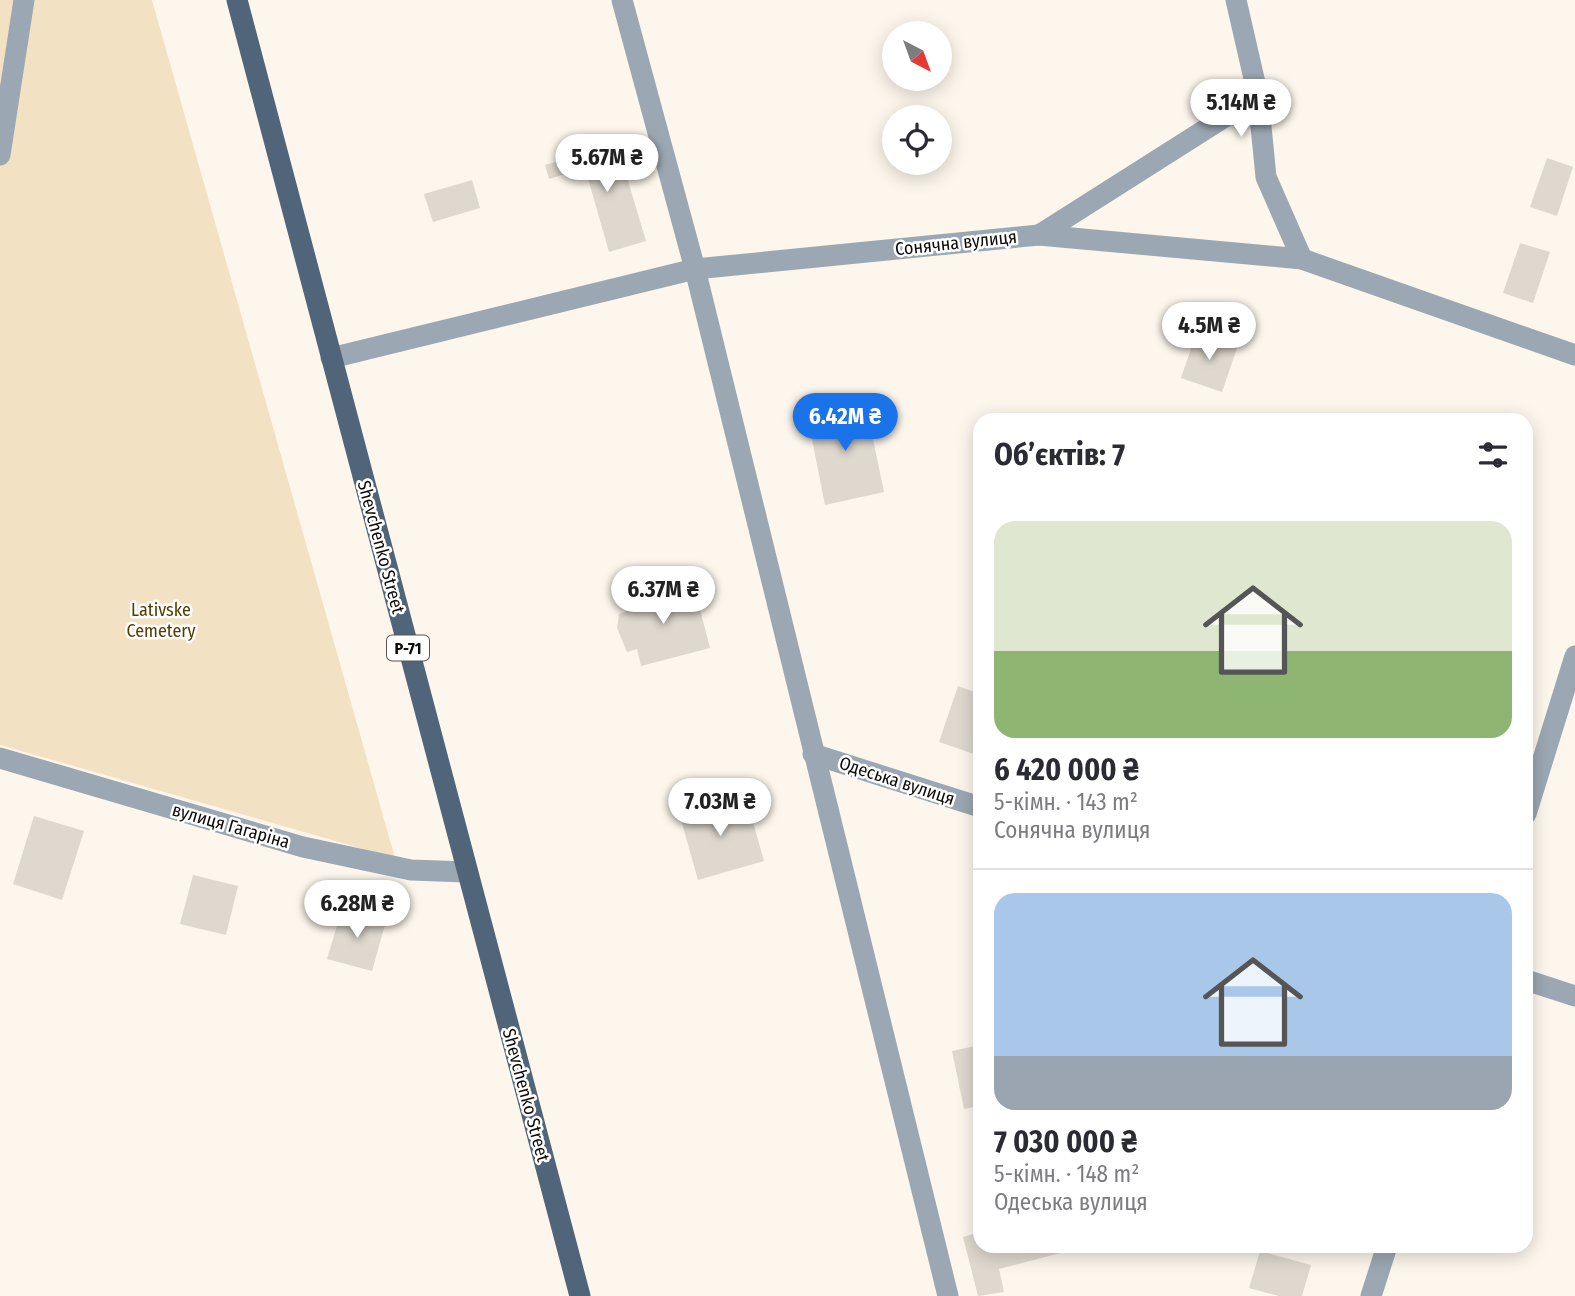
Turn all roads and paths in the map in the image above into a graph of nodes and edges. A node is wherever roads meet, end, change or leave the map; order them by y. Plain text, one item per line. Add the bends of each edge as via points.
1 (24, 0) edge
2 (237, 0) edge
3 (622, 0) edge
4 (1236, 0) edge
5 (1258, 96) junction
6 (0, 155) edge
7 (1039, 235) junction
8 (1302, 260) junction
9 (695, 269) junction
10 (1575, 355) edge
11 (331, 358) junction
12 (1575, 656) edge
13 (813, 754) junction
14 (0, 758) edge
15 (1533, 791) edge
16 (973, 805) edge
17 (466, 872) junction
18 (1533, 982) edge
19 (1575, 996) edge
20 (1385, 1253) edge
21 (580, 1296) edge
22 (948, 1296) edge
23 (1371, 1296) edge

1 - 6 street
2 - 11 main road, Shevchenko Street / Р-71
3 - 9 street
4 - 5 street
5 - 7 street
5 - 8 street via 1266,177
7 - 8 street, Сонячна вулиця
7 - 9 street, Сонячна вулиця
8 - 10 street, Сонячна вулиця
9 - 11 street, Сонячна вулиця
9 - 13 street
11 - 17 main road, Shevchenko Street / Р-71
12 - 15 street
13 - 16 street, Одеська вулиця
13 - 22 street
14 - 17 street, вулиця Гагаріна via 303,846 411,870
17 - 21 main road, Shevchenko Street / Р-71
18 - 19 street
20 - 23 street

